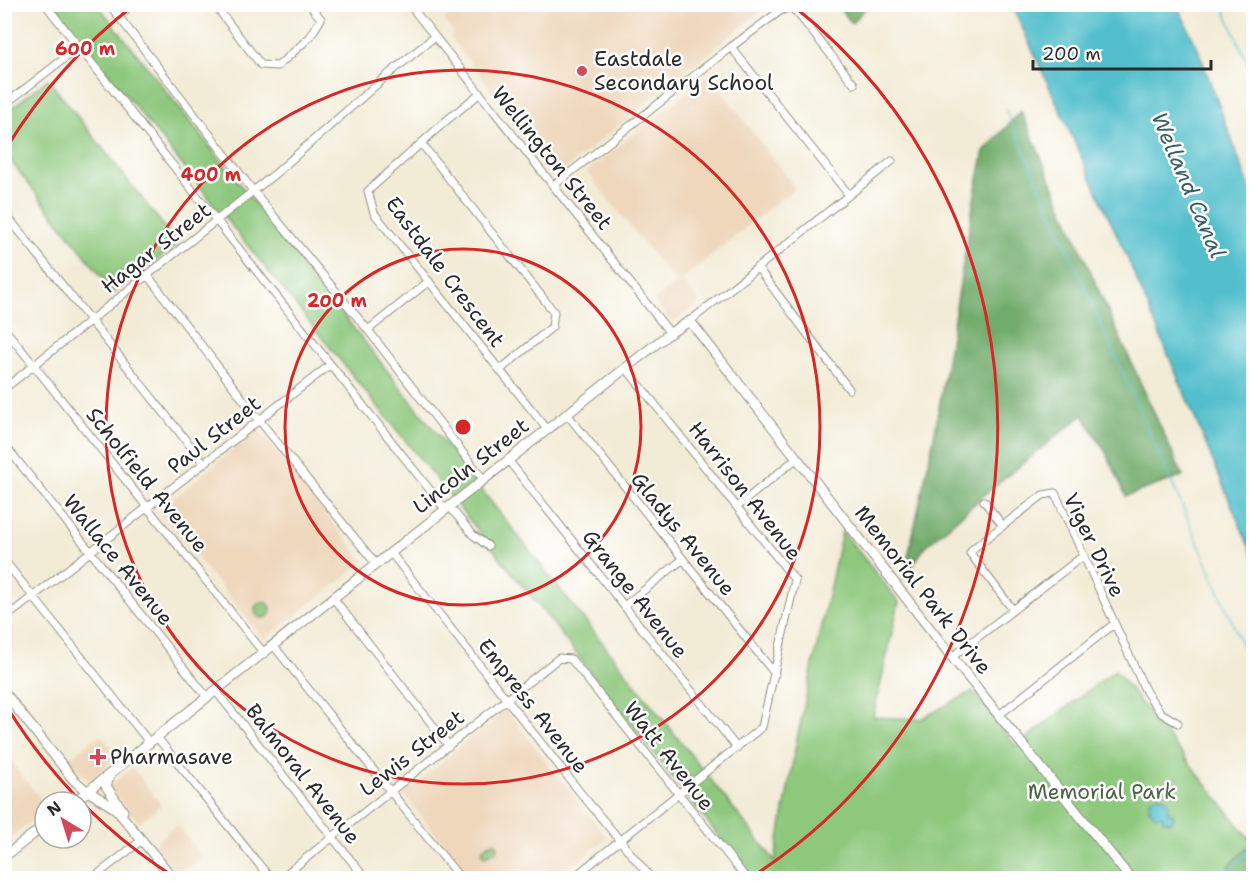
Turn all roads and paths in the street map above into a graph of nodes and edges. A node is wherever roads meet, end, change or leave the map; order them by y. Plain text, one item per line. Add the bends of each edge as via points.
1 (45, 4) edge
2 (109, 4) edge
3 (133, 4) edge
4 (214, 4) edge
5 (309, 4) edge
6 (409, 4) edge
7 (118, 16) junction
8 (434, 37) junction
9 (79, 46) junction
10 (731, 47) junction
11 (854, 84) dead end
12 (479, 94) junction
13 (6, 102) edge
14 (421, 143) junction
15 (892, 161) dead end
16 (553, 186) junction
17 (254, 192) junction
18 (849, 195) junction
19 (4, 212) edge
20 (217, 221) junction
21 (757, 267) junction
22 (148, 276) junction
23 (429, 281) junction
24 (91, 321) junction
25 (690, 321) junction
26 (4, 328) edge
27 (368, 330) junction
28 (670, 333) junction
29 (35, 365) junction
30 (330, 365) junction
31 (626, 368) junction
32 (500, 370) junction
33 (4, 389) edge
34 (849, 390) dead end
35 (567, 414) junction
36 (259, 420) junction
37 (548, 429) junction
38 (4, 444) edge
39 (797, 458) junction
40 (508, 460) junction
41 (204, 463) junction
42 (483, 479) junction
43 (984, 501) dead end
44 (738, 506) junction
45 (148, 508) junction
46 (447, 508) junction
47 (1003, 526) junction
48 (488, 546) dead end
49 (91, 552) junction
50 (392, 553) junction
51 (1083, 556) junction
52 (4, 560) edge
53 (682, 560) junction
54 (376, 564) junction
55 (34, 596) junction
56 (334, 599) junction
57 (624, 606) junction
58 (1013, 610) junction
59 (4, 619) edge
60 (1114, 624) junction
61 (273, 645) junction
62 (263, 652) junction
63 (565, 657) joint
64 (952, 657) junction
65 (775, 674) junction
66 (215, 690) junction
67 (4, 692) edge
68 (207, 697) junction
69 (507, 699) junction
70 (999, 715) junction
71 (1179, 723) dead end
72 (153, 739) junction
73 (449, 746) junction
74 (736, 748) junction
75 (58, 760) junction
76 (112, 772) junction
77 (74, 790) edge
78 (87, 790) edge
79 (89, 790) edge
80 (391, 791) junction
81 (93, 794) edge
82 (679, 794) junction
83 (133, 829) junction
84 (33, 834) edge
85 (332, 838) junction
86 (142, 840) junction
87 (620, 840) junction
88 (4, 856) edge
89 (93, 879) edge
90 (173, 879) edge
91 (270, 879) edge
92 (281, 879) edge
93 (365, 879) edge
94 (460, 879) edge
95 (573, 879) edge
96 (651, 879) edge
97 (746, 879) edge
98 (1130, 879) edge

1 - 9 street
2 - 7 street
3 - 7 street
4 - 5 street via 261,64 278,66 310,37 321,19
6 - 8 street, Wellington Street
7 - 17 street
8 - 12 street, Wellington Street
8 - 17 street, Hagar Street
9 - 13 street
9 - 20 street
10 - 11 street via 790,7
10 - 16 street
10 - 18 street
12 - 14 street, Eastdale Crescent
12 - 16 street, Wellington Street
14 - 23 street, Eastdale Crescent via 369,191 374,213
14 - 32 street via 554,312 552,327
15 - 18 street, Lincoln Street
16 - 28 street, Wellington Street
17 - 20 street, Hagar Street
17 - 27 street
18 - 21 street, Lincoln Street
19 - 24 street
20 - 22 street, Hagar Street
20 - 30 street
21 - 25 street, Lincoln Street
21 - 34 street
22 - 24 street, Hagar Street
22 - 36 street
23 - 27 street
23 - 32 street, Eastdale Crescent
24 - 29 street, Hagar Street
24 - 41 street
25 - 28 main road, Lincoln Street
25 - 39 main road, Memorial Park Drive
26 - 29 street, Scholfield Avenue
27 - 42 street
28 - 31 main road, Lincoln Street
29 - 33 street, Hagar Street
29 - 45 street, Scholfield Avenue
30 - 36 street, Paul Street
30 - 46 street
31 - 35 main road, Lincoln Street
31 - 44 street, Harrison Avenue
32 - 37 street, Eastdale Crescent
35 - 37 main road, Lincoln Street
35 - 53 street, Gladys Avenue
36 - 41 street, Paul Street
36 - 54 street
37 - 40 main road, Lincoln Street
38 - 49 street, Wallace Avenue
39 - 44 street
39 - 64 main road, Memorial Park Drive
40 - 42 main road, Lincoln Street
40 - 57 street, Grange Avenue
41 - 45 street, Paul Street
42 - 46 main road, Lincoln Street
43 - 47 street
44 - 65 street, Harrison Avenue via 795,580
45 - 49 street, Paul Street
45 - 62 street, Scholfield Avenue
46 - 48 street
46 - 50 main road, Lincoln Street
47 - 51 street, Viger Drive via 1043,495 1055,493
47 - 58 street, Viger Drive via 970,553
49 - 55 street, Paul Street
49 - 68 street, Wallace Avenue
50 - 54 main road, Lincoln Street
50 - 69 street, Empress Avenue
51 - 58 street
51 - 60 street, Viger Drive
52 - 55 street
53 - 57 street
53 - 65 street, Gladys Avenue
54 - 56 main road, Lincoln Street
55 - 59 street, Paul Street
55 - 72 street
56 - 61 main road, Lincoln Street
56 - 73 street
57 - 74 street, Grange Avenue
58 - 64 street
60 - 70 street
60 - 71 street, Viger Drive via 1149,698 1161,713
61 - 62 main road, Lincoln Street
61 - 80 street
62 - 66 main road, Lincoln Street
63 - 69 street, Lewis Street
63 - 82 street, Watt Avenue via 571,659
64 - 70 main road, Memorial Park Drive
65 - 74 street, Harrison Avenue via 762,727
66 - 68 main road, Lincoln Street
66 - 85 street, Balmoral Avenue
67 - 75 main road
68 - 72 main road, Lincoln Street
69 - 73 street, Lewis Street
69 - 87 street, Empress Avenue
70 - 98 main road, Memorial Park Drive
72 - 76 main road, Lincoln Street
72 - 91 street
73 - 80 street, Lewis Street
74 - 82 street, Harrison Avenue
75 - 77 main road
75 - 78 main road
76 - 79 main road, Lincoln Street
76 - 83 main road via 106,782 107,790
80 - 85 street, Lewis Street
80 - 94 street
81 - 83 main road via 116,809
82 - 87 street, Harrison Avenue
82 - 97 street, Watt Avenue
83 - 86 main road
84 - 88 main road
85 - 92 street, Lewis Street
85 - 93 street, Balmoral Avenue
86 - 89 street
86 - 90 main road
87 - 95 street, Harrison Avenue
87 - 96 street, Empress Avenue

